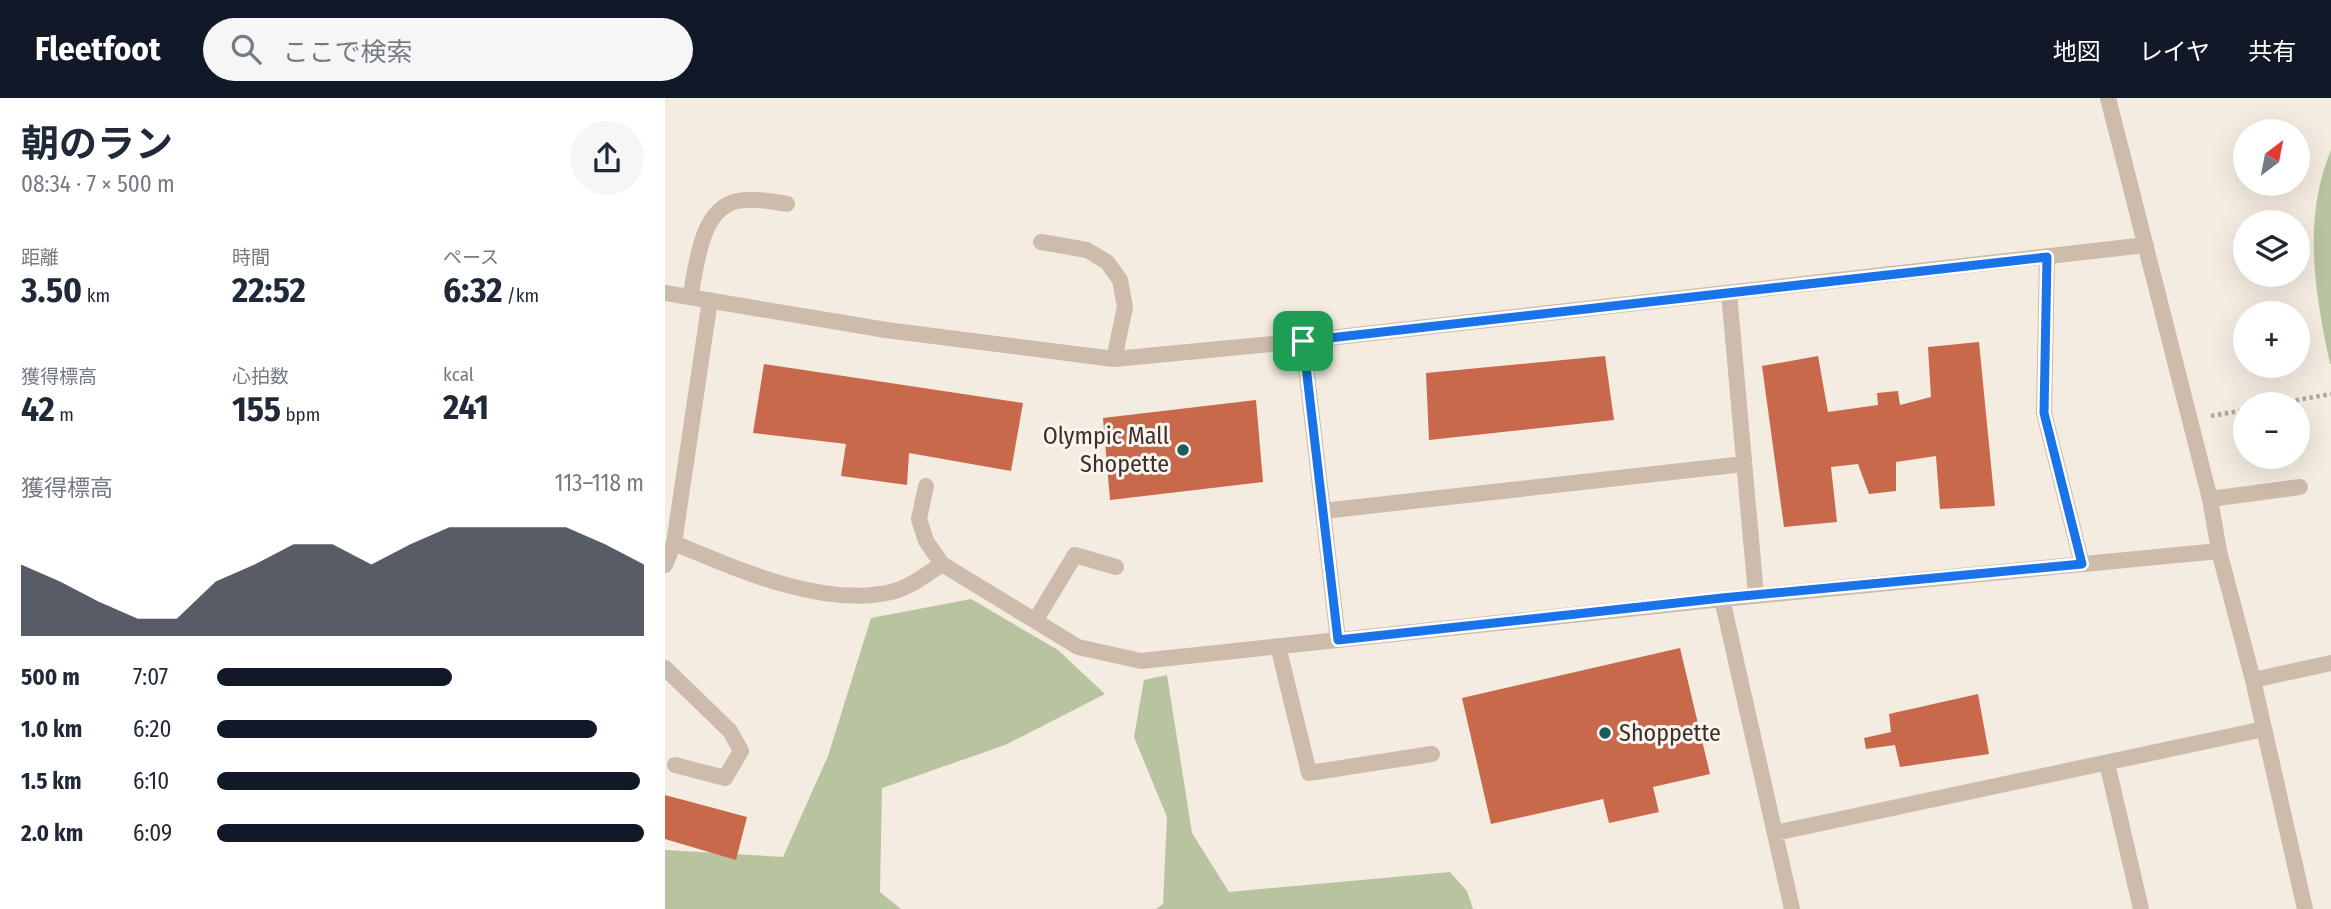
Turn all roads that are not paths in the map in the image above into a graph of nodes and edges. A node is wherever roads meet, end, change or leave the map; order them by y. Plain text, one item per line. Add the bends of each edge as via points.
1 (2108, 98) edge
2 (786, 204) dead end
3 (1041, 242) dead end
4 (2146, 245) junction
5 (2047, 257) junction
6 (665, 293) edge
7 (1729, 293) junction
8 (690, 297) junction
9 (710, 300) junction
10 (1303, 341) junction
11 (1114, 359) junction
12 (1744, 464) junction
13 (926, 486) dead end
14 (2300, 487) dead end
15 (2210, 499) junction
16 (1323, 512) junction
17 (674, 543) junction
18 (2219, 551) junction
19 (942, 564) junction
20 (2082, 564) junction
21 (665, 565) edge
22 (1116, 567) dead end
23 (1756, 595) junction
24 (1722, 598) junction
25 (1035, 621) junction
26 (1338, 640) junction
27 (1278, 646) junction
28 (2331, 663) edge
29 (665, 668) edge
30 (2253, 680) junction
31 (2264, 730) junction
32 (1432, 754) dead end
33 (2107, 763) junction
34 (674, 765) dead end
35 (1775, 833) junction
36 (1792, 909) edge
37 (2141, 909) edge
38 (2305, 909) edge

1 - 4 lane
2 - 8 lane via 757,199 736,201 718,210 707,227
3 - 11 lane via 1087,250 1107,262 1120,280 1125,307
4 - 5 lane
4 - 15 lane
5 - 7 lane
5 - 20 lane via 2044,413
6 - 8 lane
7 - 10 lane
7 - 12 lane
8 - 9 lane
9 - 11 lane via 886,330
9 - 17 lane
10 - 11 lane
10 - 16 lane
12 - 16 lane
12 - 23 lane
13 - 19 lane via 919,519 926,541
14 - 15 lane
15 - 18 lane
16 - 26 lane
17 - 19 lane via 741,571 829,595 893,592
17 - 21 lane
18 - 20 lane
18 - 30 lane
19 - 25 lane
20 - 23 lane
22 - 25 lane via 1075,555
23 - 24 lane
24 - 26 lane
24 - 35 lane
25 - 27 lane via 1078,647 1141,661
26 - 27 lane
27 - 32 lane via 1309,773
28 - 30 lane
29 - 34 lane via 730,731 741,751 725,778
30 - 31 lane
31 - 33 lane
31 - 38 lane
33 - 35 lane
33 - 37 lane
35 - 36 lane

